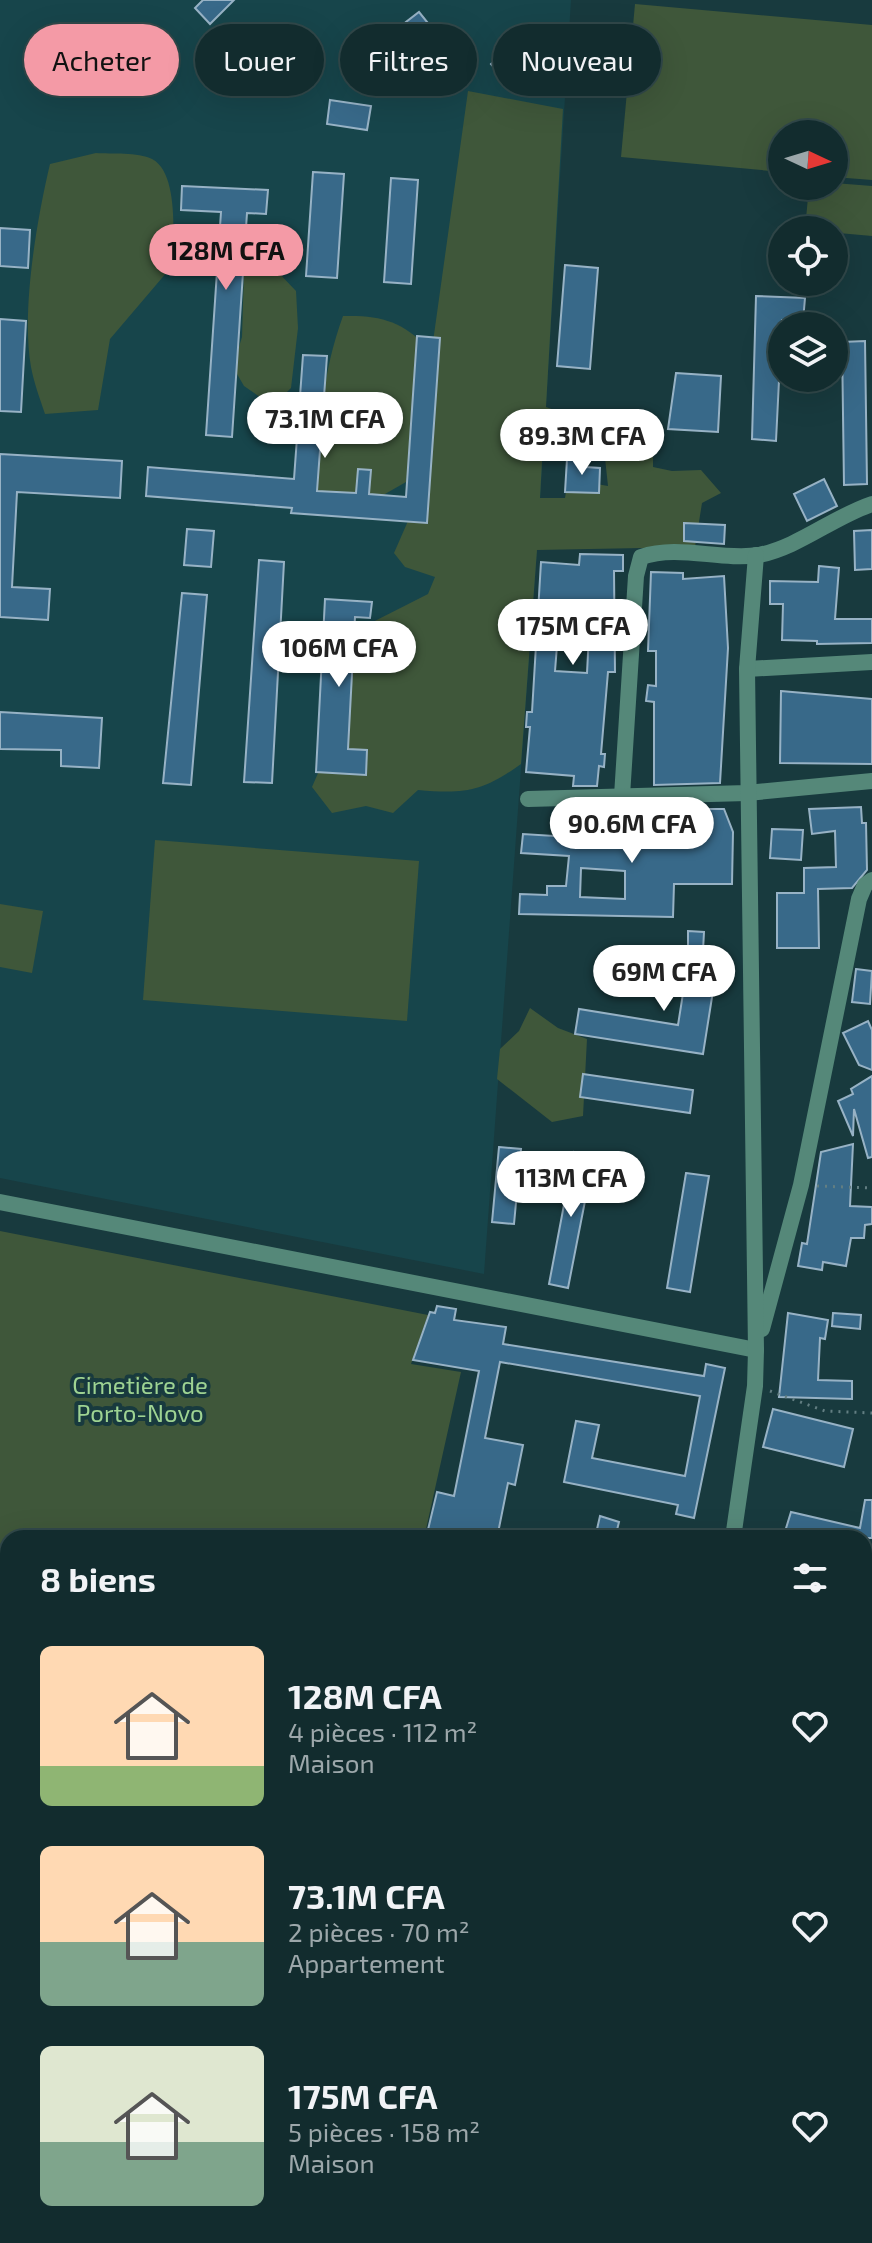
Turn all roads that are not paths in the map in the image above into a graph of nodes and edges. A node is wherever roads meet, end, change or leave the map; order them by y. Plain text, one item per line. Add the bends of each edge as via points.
1 (872, 504) edge
2 (756, 555) junction
3 (872, 662) edge
4 (747, 669) junction
5 (872, 781) edge
6 (747, 793) junction
7 (622, 796) junction
8 (528, 799) dead end
9 (872, 880) edge
10 (0, 1202) edge
11 (756, 1350) junction
12 (734, 1530) edge

1 - 2 street
2 - 4 street
2 - 7 street via 659,551 641,557
3 - 4 street
4 - 6 street
5 - 6 street
6 - 7 street
6 - 11 street
7 - 8 street
9 - 11 street via 859,899 801,1185
10 - 11 street
11 - 12 street

